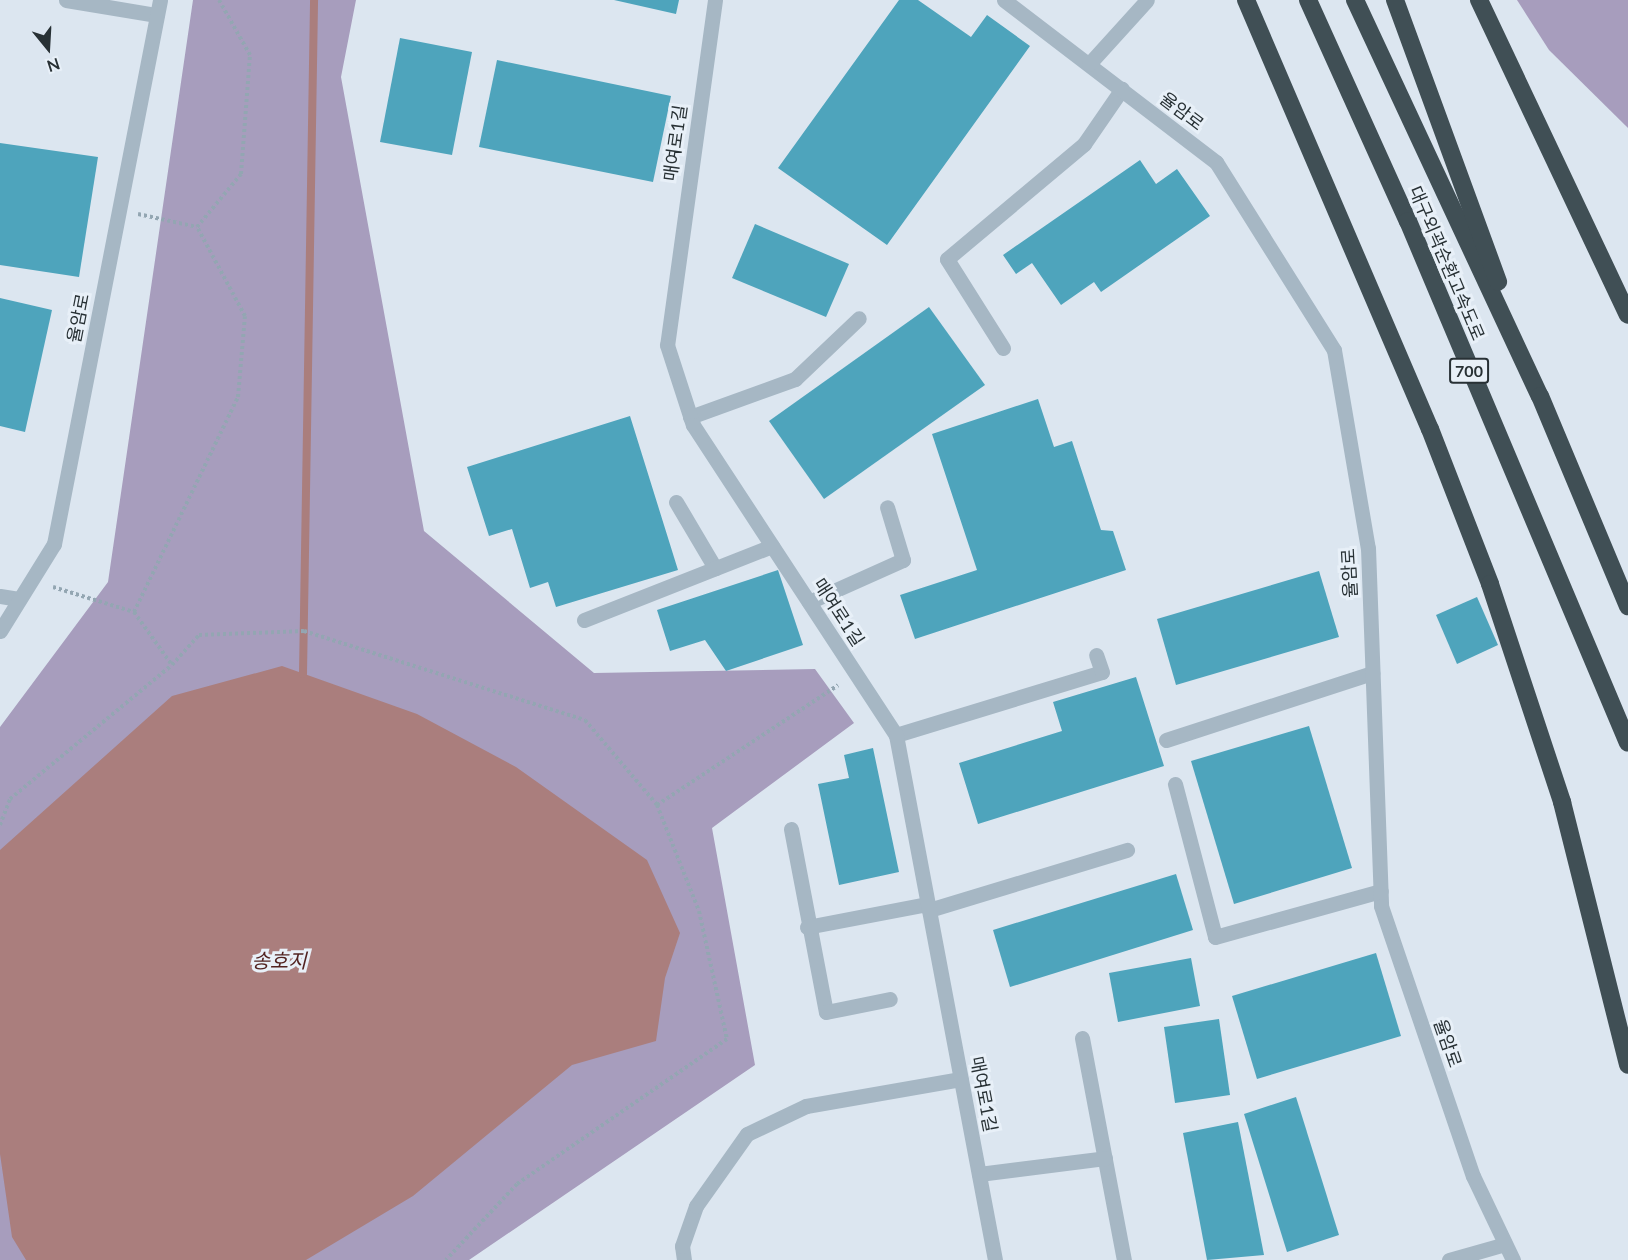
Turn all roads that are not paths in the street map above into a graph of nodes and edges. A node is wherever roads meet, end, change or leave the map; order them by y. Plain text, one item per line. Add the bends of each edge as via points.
1 (66, 0) edge
2 (715, 0) edge
3 (1004, 0) edge
4 (1147, 0) edge
5 (1246, 0) edge
6 (1308, 0) edge
7 (1355, 0) edge
8 (1395, 0) edge
9 (1479, 0) edge
10 (158, 7) edge
11 (1089, 64) junction
12 (1122, 89) junction
13 (1628, 315) edge
14 (859, 318) dead end
15 (1004, 348) dead end
16 (1540, 396) junction
17 (690, 417) junction
18 (676, 502) dead end
19 (887, 507) dead end
20 (772, 546) junction
21 (715, 568) junction
22 (0, 596) edge
23 (19, 599) junction
24 (809, 602) junction
25 (1628, 606) edge
26 (584, 620) dead end
27 (0, 631) edge
28 (1096, 655) dead end
29 (1372, 673) junction
30 (897, 735) junction
31 (1166, 740) dead end
32 (1628, 743) edge
33 (1175, 784) dead end
34 (791, 828) dead end
35 (1127, 850) dead end
36 (1381, 891) junction
37 (929, 907) junction
38 (807, 927) junction
39 (890, 999) dead end
40 (1082, 1038) dead end
41 (1628, 1065) edge
42 (961, 1079) junction
43 (1105, 1158) junction
44 (979, 1174) junction
45 (1505, 1244) junction
46 (684, 1260) edge
47 (995, 1260) edge
48 (1124, 1260) edge
49 (1449, 1260) edge
50 (1513, 1260) edge

1 - 10 street
2 - 17 street, 매여로1길 via 667,345
3 - 11 street, 율암로
4 - 11 street
5 - 41 highway via 1430,429 1490,584 1562,802
6 - 32 highway, 대구외곽순환고속도로 / 700 via 1408,220
7 - 16 highway, 대구외곽순환고속도로
8 - 16 highway
9 - 13 highway
10 - 23 street, 율암로 via 54,544
11 - 12 street, 율암로
12 - 15 street via 1084,144 947,259
12 - 29 street, 율암로 via 1216,162 1334,350 1368,548
14 - 17 street via 795,379
16 - 25 highway, 대구외곽순환고속도로
17 - 20 street, 매여로1길
18 - 21 street
19 - 24 street via 903,560
20 - 21 street
20 - 24 street, 매여로1길
21 - 26 street
22 - 23 street
23 - 27 street, 율암로
24 - 30 street, 매여로1길
28 - 30 street via 1102,672
29 - 31 street
29 - 36 street, 율암로
30 - 37 street, 매여로1길
33 - 36 street via 1215,937
34 - 38 street
35 - 37 street
36 - 45 street, 율암로 via 1381,906 1473,1176
37 - 38 street
37 - 42 street, 매여로1길
38 - 39 street via 826,1012
40 - 43 street
42 - 44 street, 매여로1길
42 - 46 street via 806,1106 747,1134 696,1206 682,1246
43 - 44 street
43 - 48 street
44 - 47 street, 매여로1길
45 - 49 street
45 - 50 street, 율암로

